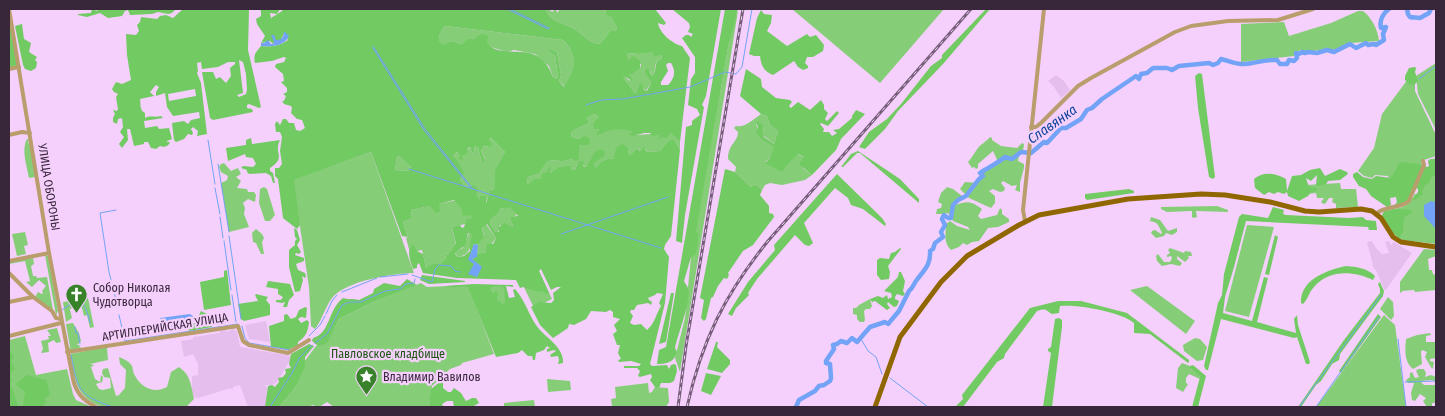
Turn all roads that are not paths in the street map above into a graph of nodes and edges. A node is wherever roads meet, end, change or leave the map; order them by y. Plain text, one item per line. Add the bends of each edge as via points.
1 (9, 9) edge
2 (1044, 9) edge
3 (1313, 9) edge
4 (19, 67) junction
5 (9, 69) edge
6 (1031, 127) junction
7 (30, 133) junction
8 (9, 134) edge
9 (1423, 161) dead end
10 (1376, 214) junction
11 (1025, 222) junction
12 (1436, 247) edge
13 (49, 253) junction
14 (9, 261) edge
15 (9, 273) edge
16 (33, 297) junction
17 (9, 302) edge
18 (61, 321) junction
19 (9, 336) edge
20 (309, 340) dead end
21 (67, 352) junction
22 (96, 407) edge
23 (875, 407) edge

1 - 4 street, УЛИЦА ОБОРОНЫ
2 - 6 street
3 - 6 street via 1278,20 1211,23 1175,32 1078,86 1042,122
4 - 5 street
4 - 7 street, УЛИЦА ОБОРОНЫ
6 - 11 street via 1023,210
7 - 8 street
7 - 13 street, УЛИЦА ОБОРОНЫ
9 - 10 street via 1409,201
10 - 11 main road via 1361,209 1305,211 1248,198 1201,194 1089,205 1045,214
10 - 12 main road via 1393,237 1401,242
11 - 23 main road via 967,256 941,282 900,337
13 - 14 street
13 - 18 street, УЛИЦА ОБОРОНЫ
15 - 16 street
16 - 17 street
16 - 18 street
18 - 19 street
18 - 21 street, УЛИЦА ОБОРОНЫ
20 - 21 street, АРТИЛЛЕРИЙСКАЯ УЛИЦА via 288,353 249,345 243,341 238,326
21 - 22 street, УЛИЦА ОБОРОНЫ via 78,392

